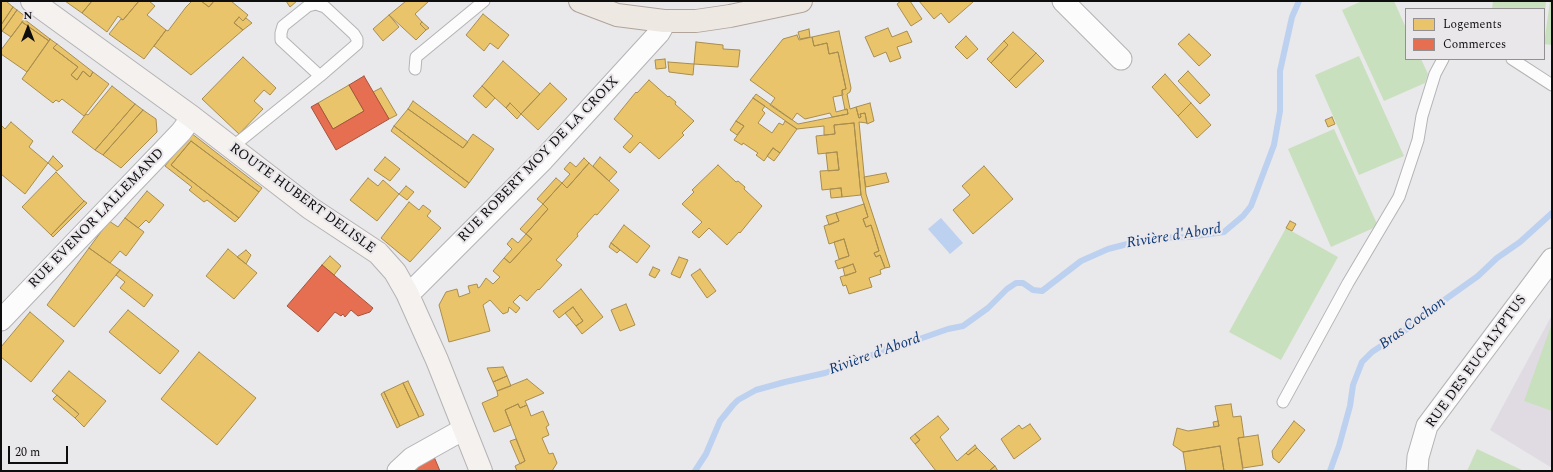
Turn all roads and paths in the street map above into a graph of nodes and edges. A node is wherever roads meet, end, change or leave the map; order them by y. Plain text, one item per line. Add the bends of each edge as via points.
1 (32, 1) edge
2 (484, 1) edge
3 (580, 1) edge
4 (801, 1) edge
5 (1063, 1) edge
6 (664, 20) junction
7 (1121, 59) dead end
8 (1442, 60) edge
9 (1514, 60) edge
10 (415, 69) dead end
11 (320, 76) junction
12 (1552, 85) edge
13 (192, 118) junction
14 (231, 148) junction
15 (1552, 259) edge
16 (407, 293) junction
17 (1, 320) edge
18 (1283, 402) dead end
19 (464, 429) junction
20 (398, 471) edge
21 (481, 471) edge
22 (1417, 471) edge

1 - 13 main road, ROUTE HUBERT DELISLE
2 - 10 lane via 416,57
3 - 6 main road via 616,15
4 - 6 main road via 730,16
5 - 7 street
6 - 16 street, RUE ROBERT MOY DE LA CROIX via 659,32 543,160 415,288
8 - 18 lane via 1435,74 1422,116 1418,140 1399,197 1348,283
9 - 12 lane
11 - 11 lane via 280,40 283,26 308,6 316,4 324,6 357,38 357,44
11 - 14 lane
13 - 14 main road, ROUTE HUBERT DELISLE
13 - 17 street, RUE EVENOR LALLEMAND
14 - 16 main road, ROUTE HUBERT DELISLE via 310,208 378,253 395,272
15 - 22 street, RUE DES EUCALYPTUS via 1427,426 1418,457
16 - 19 main road, ROUTE HUBERT DELISLE
19 - 20 street via 412,458
19 - 21 main road, ROUTE HUBERT DELISLE

